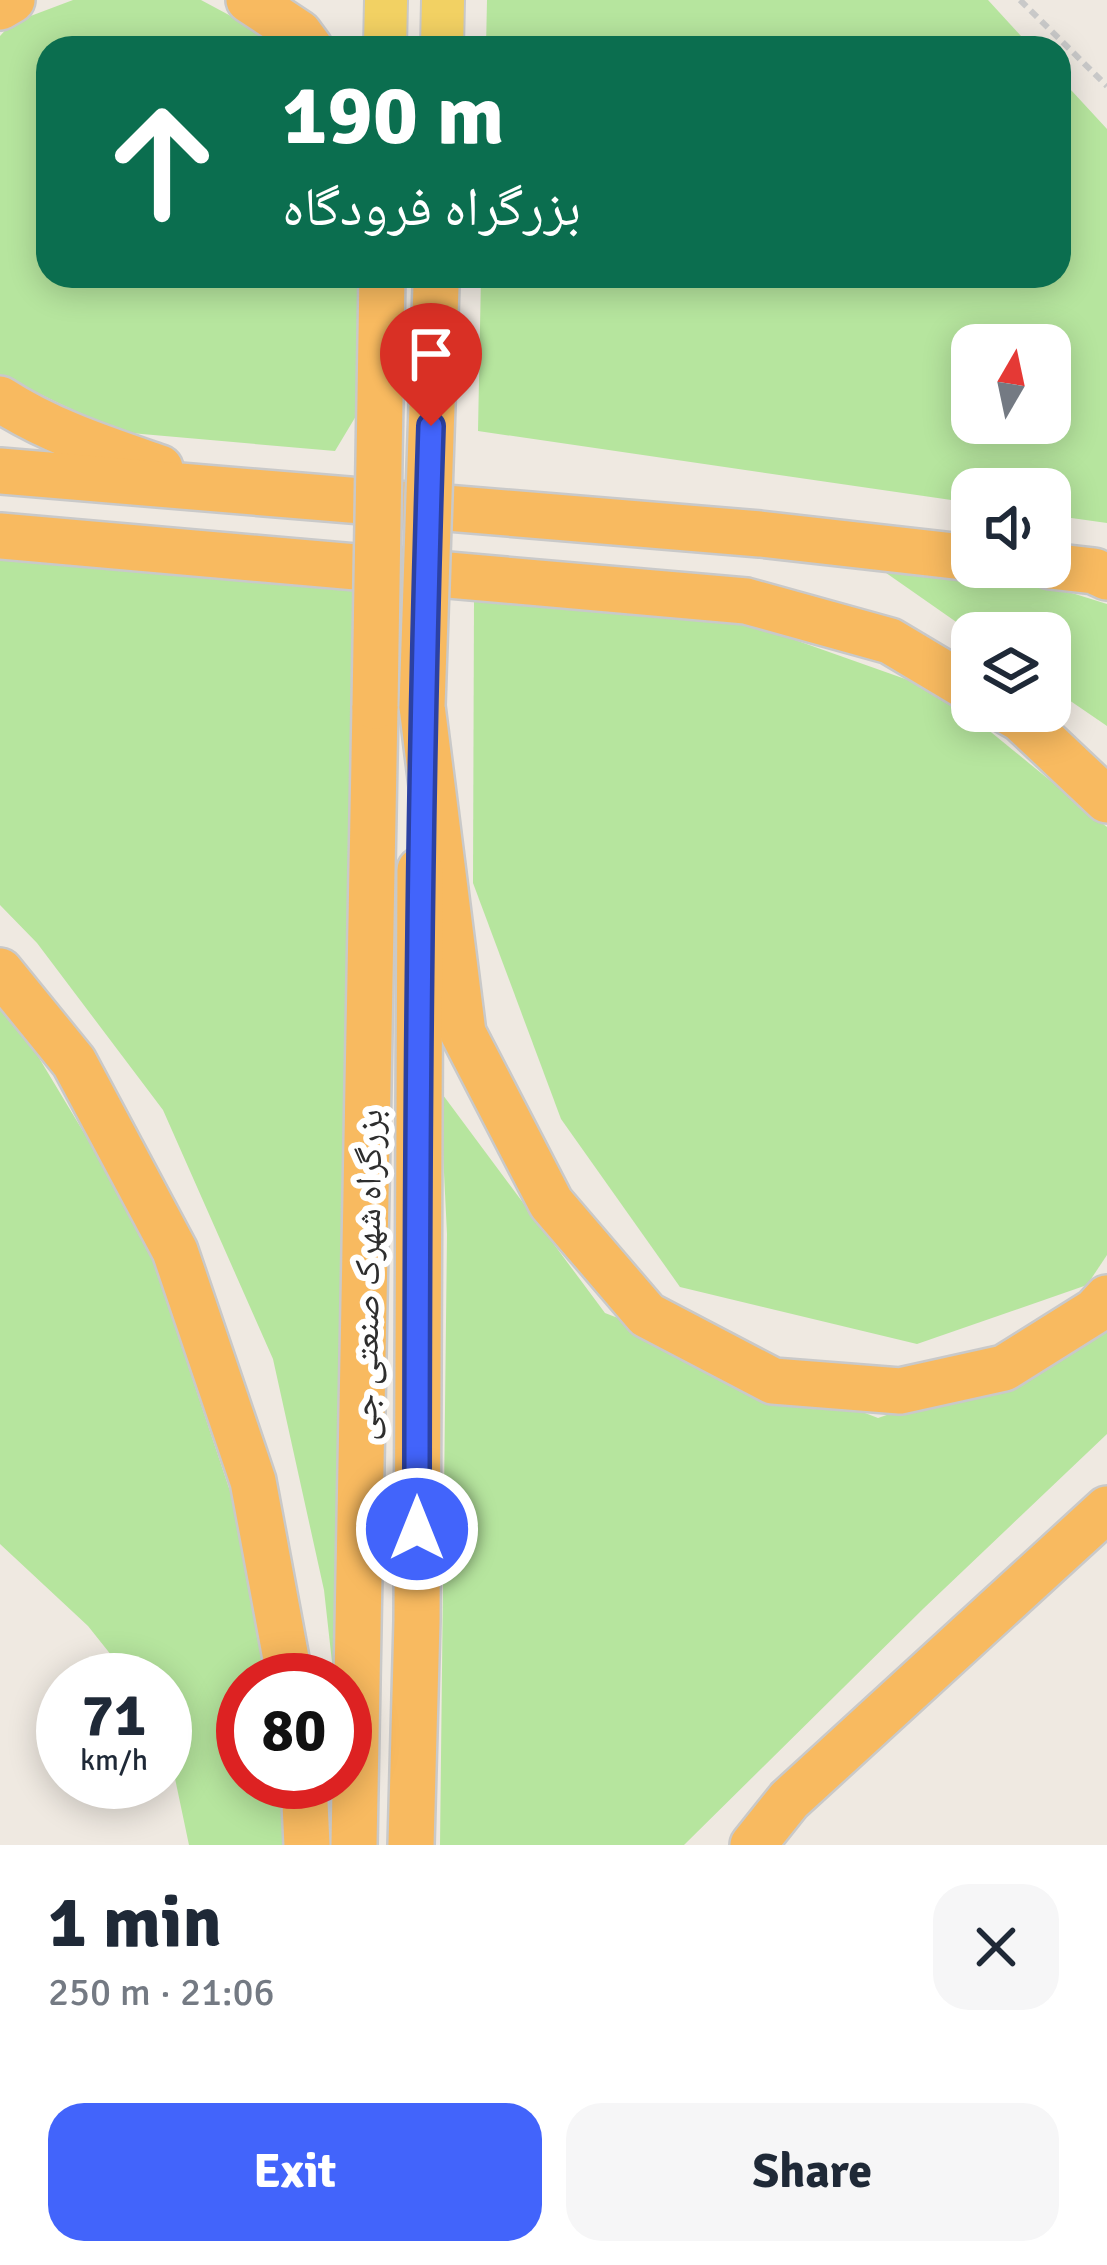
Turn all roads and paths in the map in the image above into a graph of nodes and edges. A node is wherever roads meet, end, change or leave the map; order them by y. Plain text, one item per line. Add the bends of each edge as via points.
1 (12, 0) edge
2 (249, 0) edge
3 (386, 0) edge
4 (443, 0) edge
5 (1020, 0) edge
6 (0, 8) edge
7 (300, 36) edge
8 (385, 36) edge
9 (442, 36) edge
10 (1056, 36) edge
11 (1071, 50) edge
12 (1107, 86) edge
13 (382, 288) edge
14 (436, 288) edge
15 (0, 399) edge
16 (0, 471) edge
17 (226, 489) junction
18 (0, 536) edge
19 (951, 556) edge
20 (1071, 568) edge
21 (1107, 577) edge
22 (951, 677) edge
23 (422, 706) junction
24 (1035, 732) edge
25 (1107, 800) edge
26 (0, 971) edge
27 (1107, 1298) edge
28 (1107, 1509) edge
29 (285, 1653) edge
30 (305, 1809) edge
31 (307, 1845) edge
32 (354, 1845) edge
33 (411, 1845) edge
34 (753, 1845) edge

1 - 6 highway
2 - 7 highway
3 - 8 main road
4 - 9 main road
5 - 10 path
11 - 12 path
13 - 32 highway, بزرگراه شهرک صنعتی جی, bridge
14 - 23 highway, bridge
15 - 17 highway via 93,445
16 - 17 highway
17 - 19 highway
18 - 22 highway via 746,601 890,641
20 - 21 highway
23 - 27 highway via 463,1033 551,1204 647,1315 773,1381 900,1391 1004,1368
23 - 33 highway, بزرگراه شهرک صنعتی جی
24 - 25 highway
26 - 29 highway via 74,1062 175,1251 253,1481
28 - 34 highway via 789,1800
30 - 31 highway

